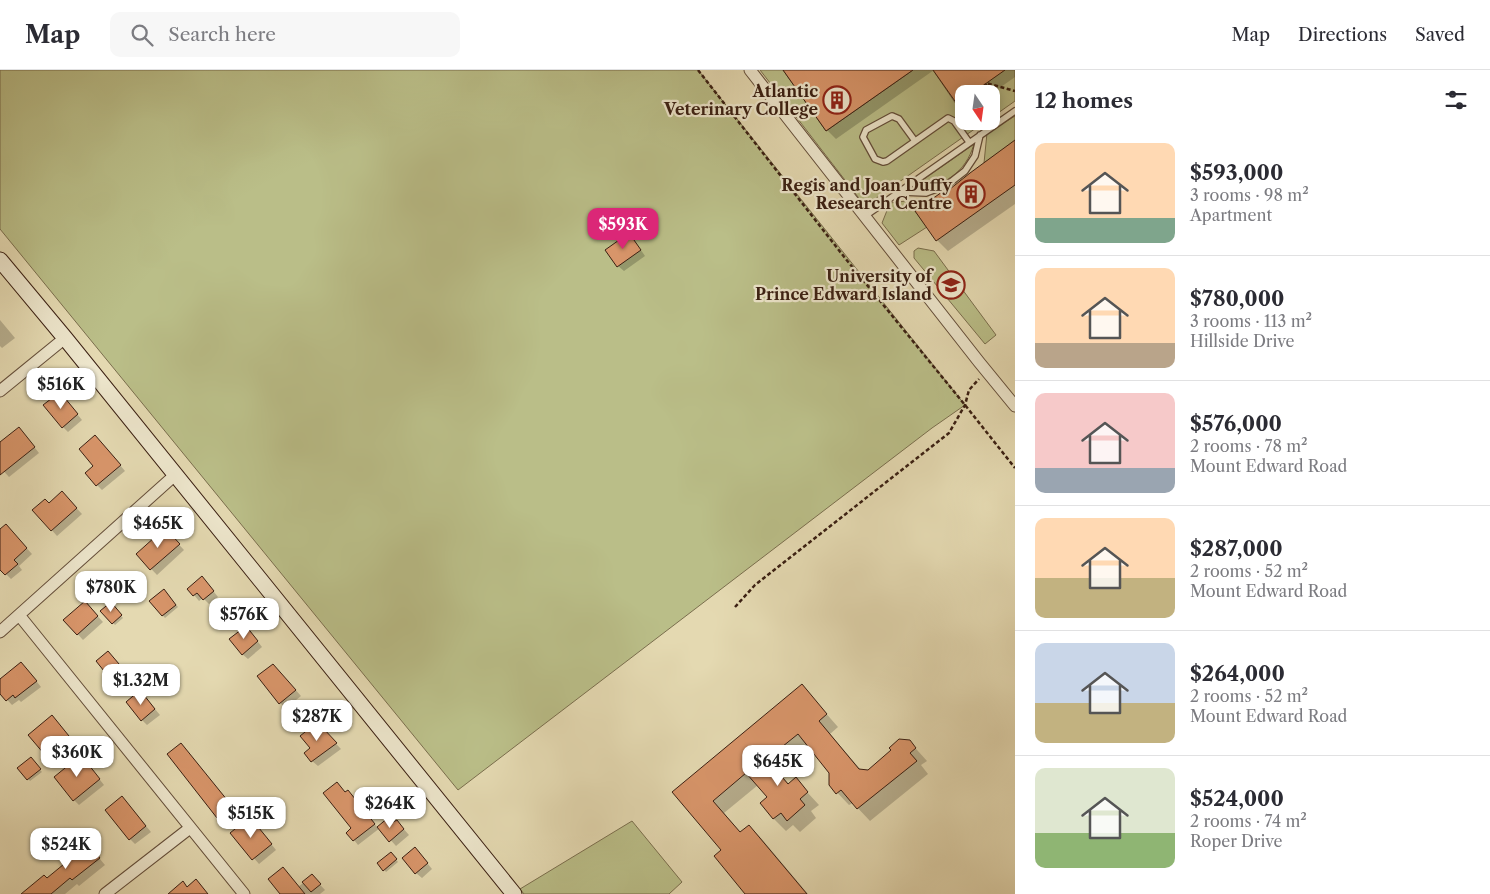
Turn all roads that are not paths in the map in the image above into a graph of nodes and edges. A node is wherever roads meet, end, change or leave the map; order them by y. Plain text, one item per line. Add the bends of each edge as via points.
1 (750, 70) edge
2 (1015, 111) edge
3 (980, 134) junction
4 (915, 141) junction
5 (970, 142) junction
6 (901, 192) junction
7 (865, 216) junction
8 (0, 260) edge
9 (65, 338) junction
10 (0, 391) edge
11 (1015, 406) edge
12 (175, 475) junction
13 (19, 615) junction
14 (0, 632) edge
15 (190, 828) junction
16 (105, 894) edge
17 (244, 894) edge
18 (514, 894) edge

1 - 7 street
2 - 3 lane
3 - 5 lane
3 - 6 lane via 975,156 961,174 926,193
4 - 4 lane via 883,162 876,159 862,137 866,130 892,116 900,119
4 - 5 lane via 948,118
5 - 6 lane
6 - 7 lane
7 - 11 street
8 - 9 street
9 - 10 street
9 - 12 street
12 - 13 street
12 - 18 street
13 - 14 street
13 - 15 street
15 - 16 street
15 - 17 street

